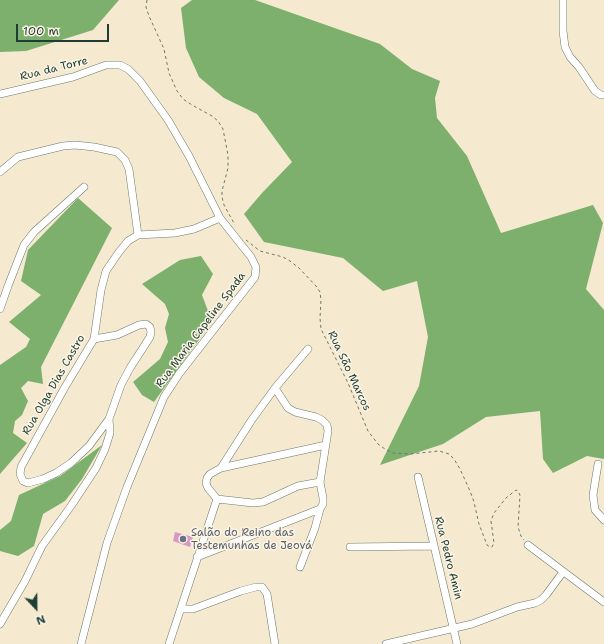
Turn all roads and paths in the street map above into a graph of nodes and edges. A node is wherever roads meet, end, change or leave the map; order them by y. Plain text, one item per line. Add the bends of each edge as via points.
1 (147, 0) edge
2 (563, 0) edge
3 (114, 64) joint
4 (0, 94) edge
5 (604, 95) edge
6 (0, 172) edge
7 (84, 187) dead end
8 (220, 218) junction
9 (236, 226) dead end
10 (138, 235) junction
11 (246, 239) dead end
12 (0, 310) edge
13 (94, 339) junction
14 (308, 349) dead end
15 (275, 388) junction
16 (109, 419) junction
17 (326, 446) junction
18 (598, 464) dead end
19 (221, 468) junction
20 (418, 477) dead end
21 (320, 482) junction
22 (217, 499) junction
23 (320, 509) junction
24 (604, 520) edge
25 (528, 545) joint
26 (434, 546) junction
27 (350, 547) dead end
28 (198, 557) junction
29 (300, 567) dead end
30 (563, 572) junction
31 (604, 602) edge
32 (181, 609) junction
33 (0, 624) edge
34 (454, 628) junction
35 (81, 644) edge
36 (169, 644) edge
37 (274, 644) edge
38 (386, 644) edge
39 (457, 644) edge

1 - 9 path via 146,7 162,44 177,92 192,106 212,116 223,129 228,168 222,198
2 - 5 street via 565,47 595,91
3 - 4 street, Rua da Torre via 74,77
3 - 8 street, Rua Maria Capeline Spada via 128,69 140,81 168,120 190,156
6 - 10 street via 18,157 63,146 94,147 117,152 130,169
7 - 12 street via 34,232 24,245
8 - 10 street via 194,229 175,233
8 - 35 street, Rua Maria Capeline Spada via 254,262 255,277 164,397 107,543
10 - 13 street, Rua Olga Dias Castro via 128,240 106,271
11 - 25 path, Rua São Marcos via 260,250 290,261 320,292 321,329 368,431 378,444 393,453 439,451 449,454 457,464 470,491 479,524 490,547 494,543 494,513 506,498 518,491 518,527
13 - 16 street via 146,324 151,332 121,385
13 - 16 street, Rua Olga Dias Castro via 21,467 20,474 23,480 28,483 43,479 71,463
14 - 15 street
15 - 17 street via 292,410 316,417 327,425
15 - 19 street
16 - 33 street via 110,433 96,468 42,546
17 - 19 street
17 - 21 street
18 - 24 street via 593,495 595,510
19 - 22 street via 210,474 206,483
20 - 26 street, Rua Pedro Amin
21 - 22 street via 298,486 263,502
21 - 23 street via 324,498
22 - 28 street
23 - 28 street
23 - 29 street
25 - 30 street
26 - 27 street
26 - 34 street, Rua Pedro Amin
28 - 32 street
30 - 31 street
30 - 34 street via 541,600 483,621
32 - 36 street
32 - 37 street via 193,609 251,588 262,587 267,594
34 - 38 street
34 - 39 street, Rua Pedro Amin

